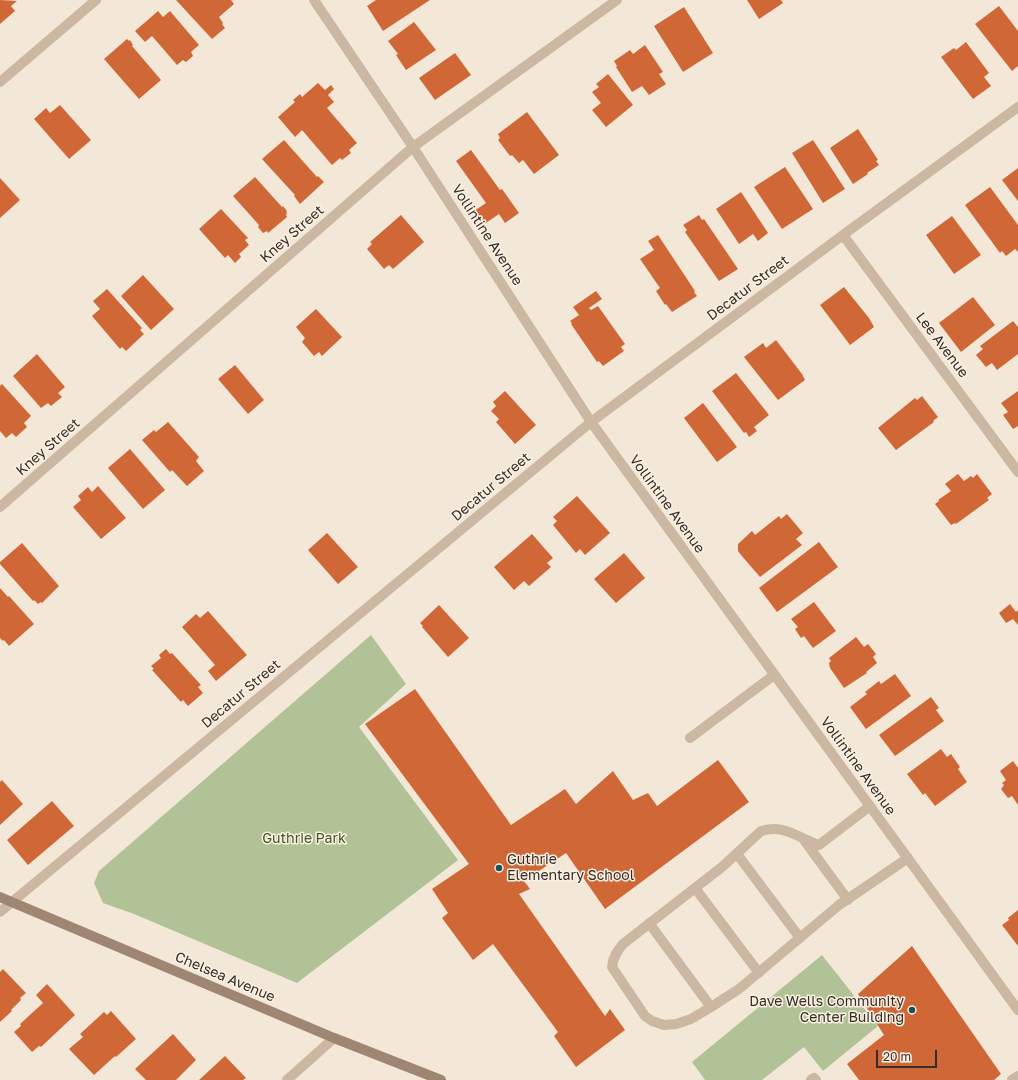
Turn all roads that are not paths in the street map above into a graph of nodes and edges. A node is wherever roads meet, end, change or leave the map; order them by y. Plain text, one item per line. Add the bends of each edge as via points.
1 (96, 0) edge
2 (314, 0) edge
3 (617, 0) edge
4 (0, 82) edge
5 (1018, 107) edge
6 (413, 147) junction
7 (843, 235) junction
8 (591, 422) junction
9 (1018, 472) edge
10 (0, 507) edge
11 (774, 674) junction
12 (690, 738) dead end
13 (870, 806) junction
14 (803, 839) junction
15 (737, 854) junction
16 (908, 858) junction
17 (695, 888) junction
18 (0, 897) edge
19 (848, 900) junction
20 (12, 902) junction
21 (0, 912) edge
22 (649, 923) junction
23 (800, 938) junction
24 (759, 973) junction
25 (711, 1007) junction
26 (1018, 1010) edge
27 (334, 1038) junction
28 (1018, 1076) edge
29 (288, 1080) edge
30 (441, 1080) edge
31 (811, 1080) edge
32 (816, 1080) edge
33 (1012, 1080) edge

1 - 4 street
2 - 6 street, Vollintine Avenue
3 - 6 street, Kney Street
5 - 7 street, Decatur Street
6 - 8 street, Vollintine Avenue
6 - 10 street, Kney Street
7 - 8 street, Decatur Street
7 - 9 street, Lee Avenue
8 - 11 street, Vollintine Avenue
8 - 20 street, Decatur Street
11 - 12 street
11 - 13 street, Vollintine Avenue
13 - 14 street via 819,845
13 - 16 street, Vollintine Avenue
14 - 15 street via 792,832 769,829 761,831
14 - 19 street
15 - 17 street
15 - 23 street
16 - 19 street
16 - 26 street, Vollintine Avenue
17 - 22 street
17 - 24 street
18 - 20 main road, Chelsea Avenue
19 - 23 street
20 - 21 street, Decatur Street
20 - 27 main road, Chelsea Avenue
22 - 25 street
22 - 25 street via 616,952 612,967 645,1016 664,1025 676,1024
23 - 24 street
24 - 25 street
27 - 29 street
27 - 30 main road, Chelsea Avenue
28 - 33 street
31 - 32 street

